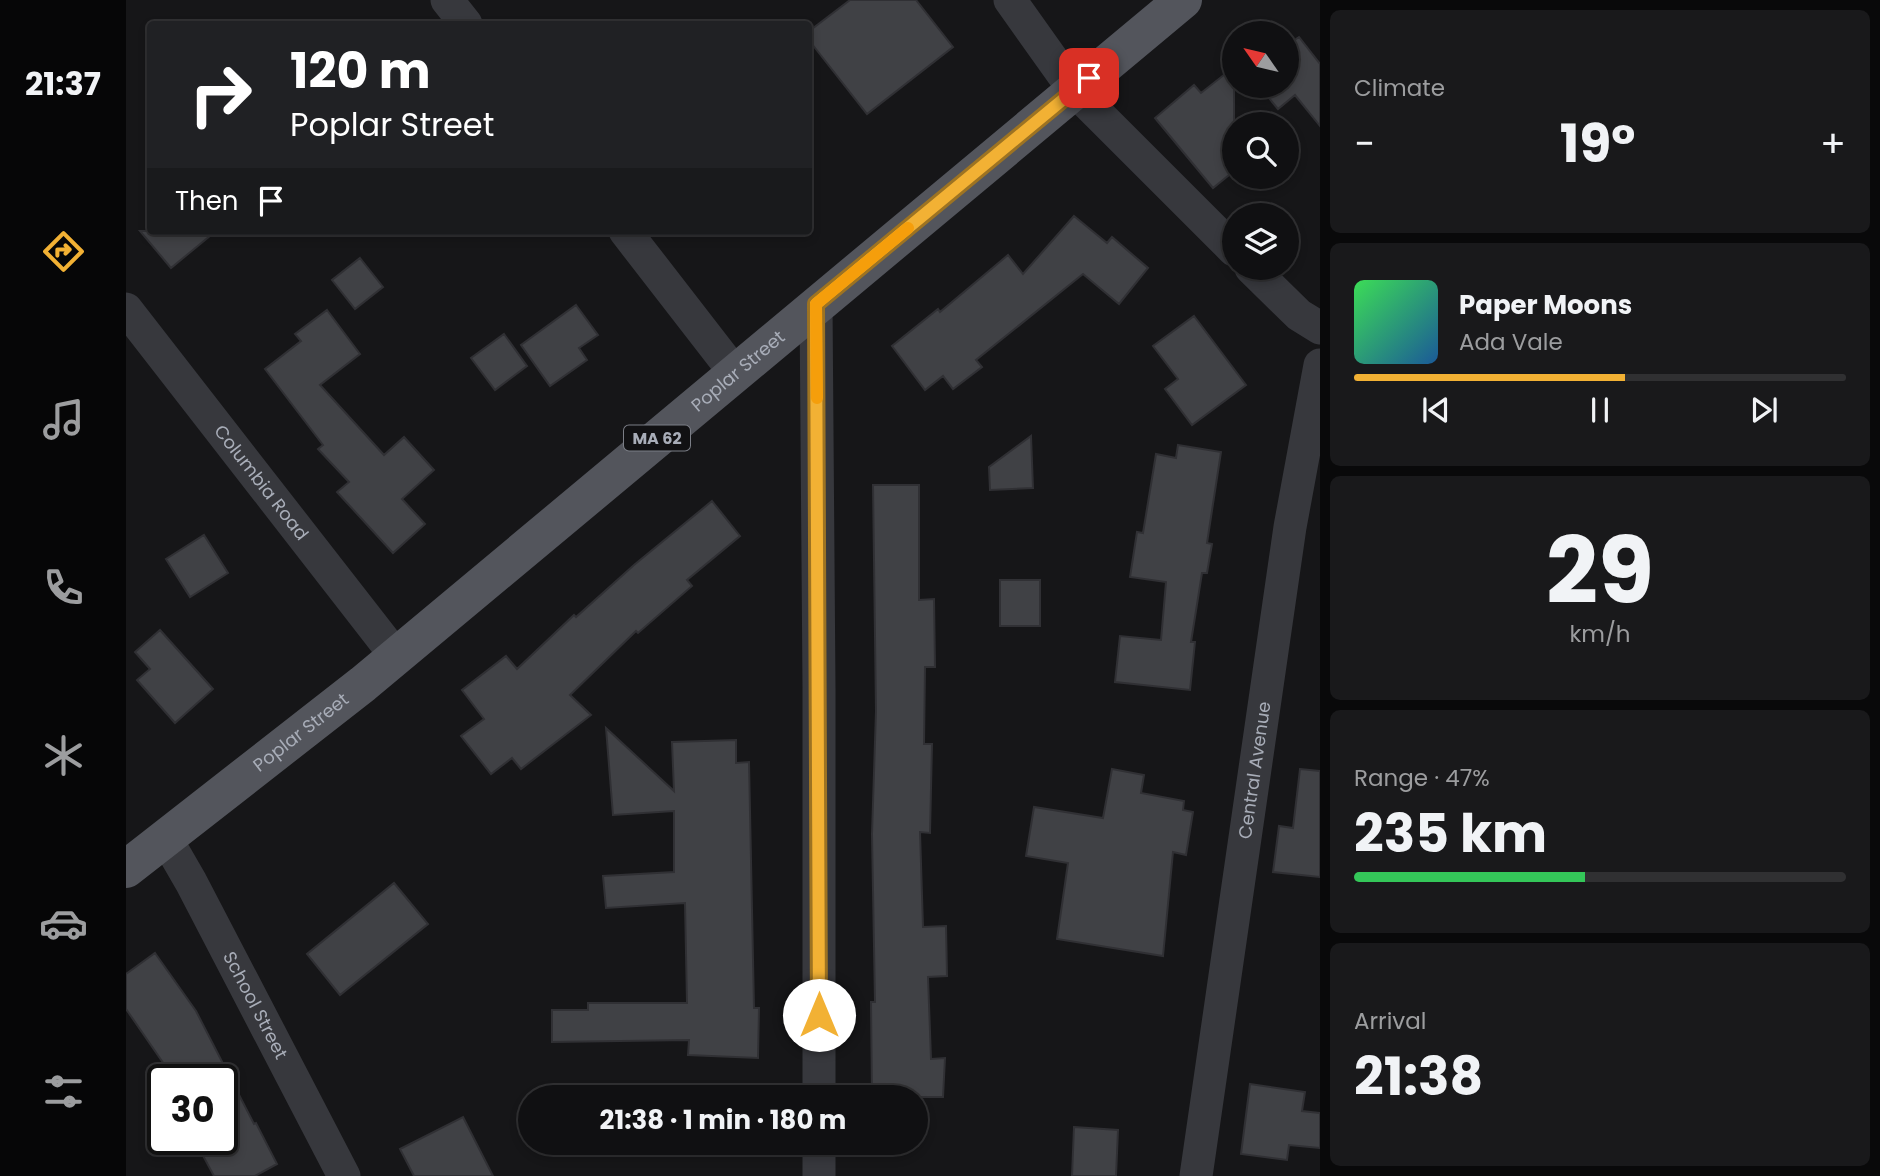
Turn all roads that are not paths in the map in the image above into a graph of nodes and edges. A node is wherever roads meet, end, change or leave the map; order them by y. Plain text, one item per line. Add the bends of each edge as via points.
1 (447, 0) edge
2 (1010, 0) edge
3 (1183, 0) edge
4 (464, 21) edge
5 (1074, 90) junction
6 (628, 235) edge
7 (1222, 238) edge
8 (1263, 280) edge
9 (816, 304) junction
10 (126, 309) edge
11 (1320, 328) edge
12 (1320, 365) edge
13 (735, 373) junction
14 (396, 656) junction
15 (165, 837) junction
16 (126, 869) edge
17 (819, 1085) edge
18 (819, 1155) edge
19 (344, 1176) edge
20 (819, 1176) edge
21 (1196, 1176) edge

1 - 4 street
2 - 5 street
3 - 5 main road, Poplar Street / MA 62
5 - 7 street
5 - 9 main road, Poplar Street / MA 62
6 - 13 street
8 - 11 street via 1299,315
9 - 13 main road, Poplar Street / MA 62
9 - 17 street
10 - 14 street, Columbia Road
12 - 21 street, Central Avenue via 1287,552
13 - 14 main road, Poplar Street / MA 62
14 - 15 main road, Poplar Street / MA 62
15 - 16 main road, Poplar Street / MA 62
15 - 19 street, School Street
18 - 20 street

